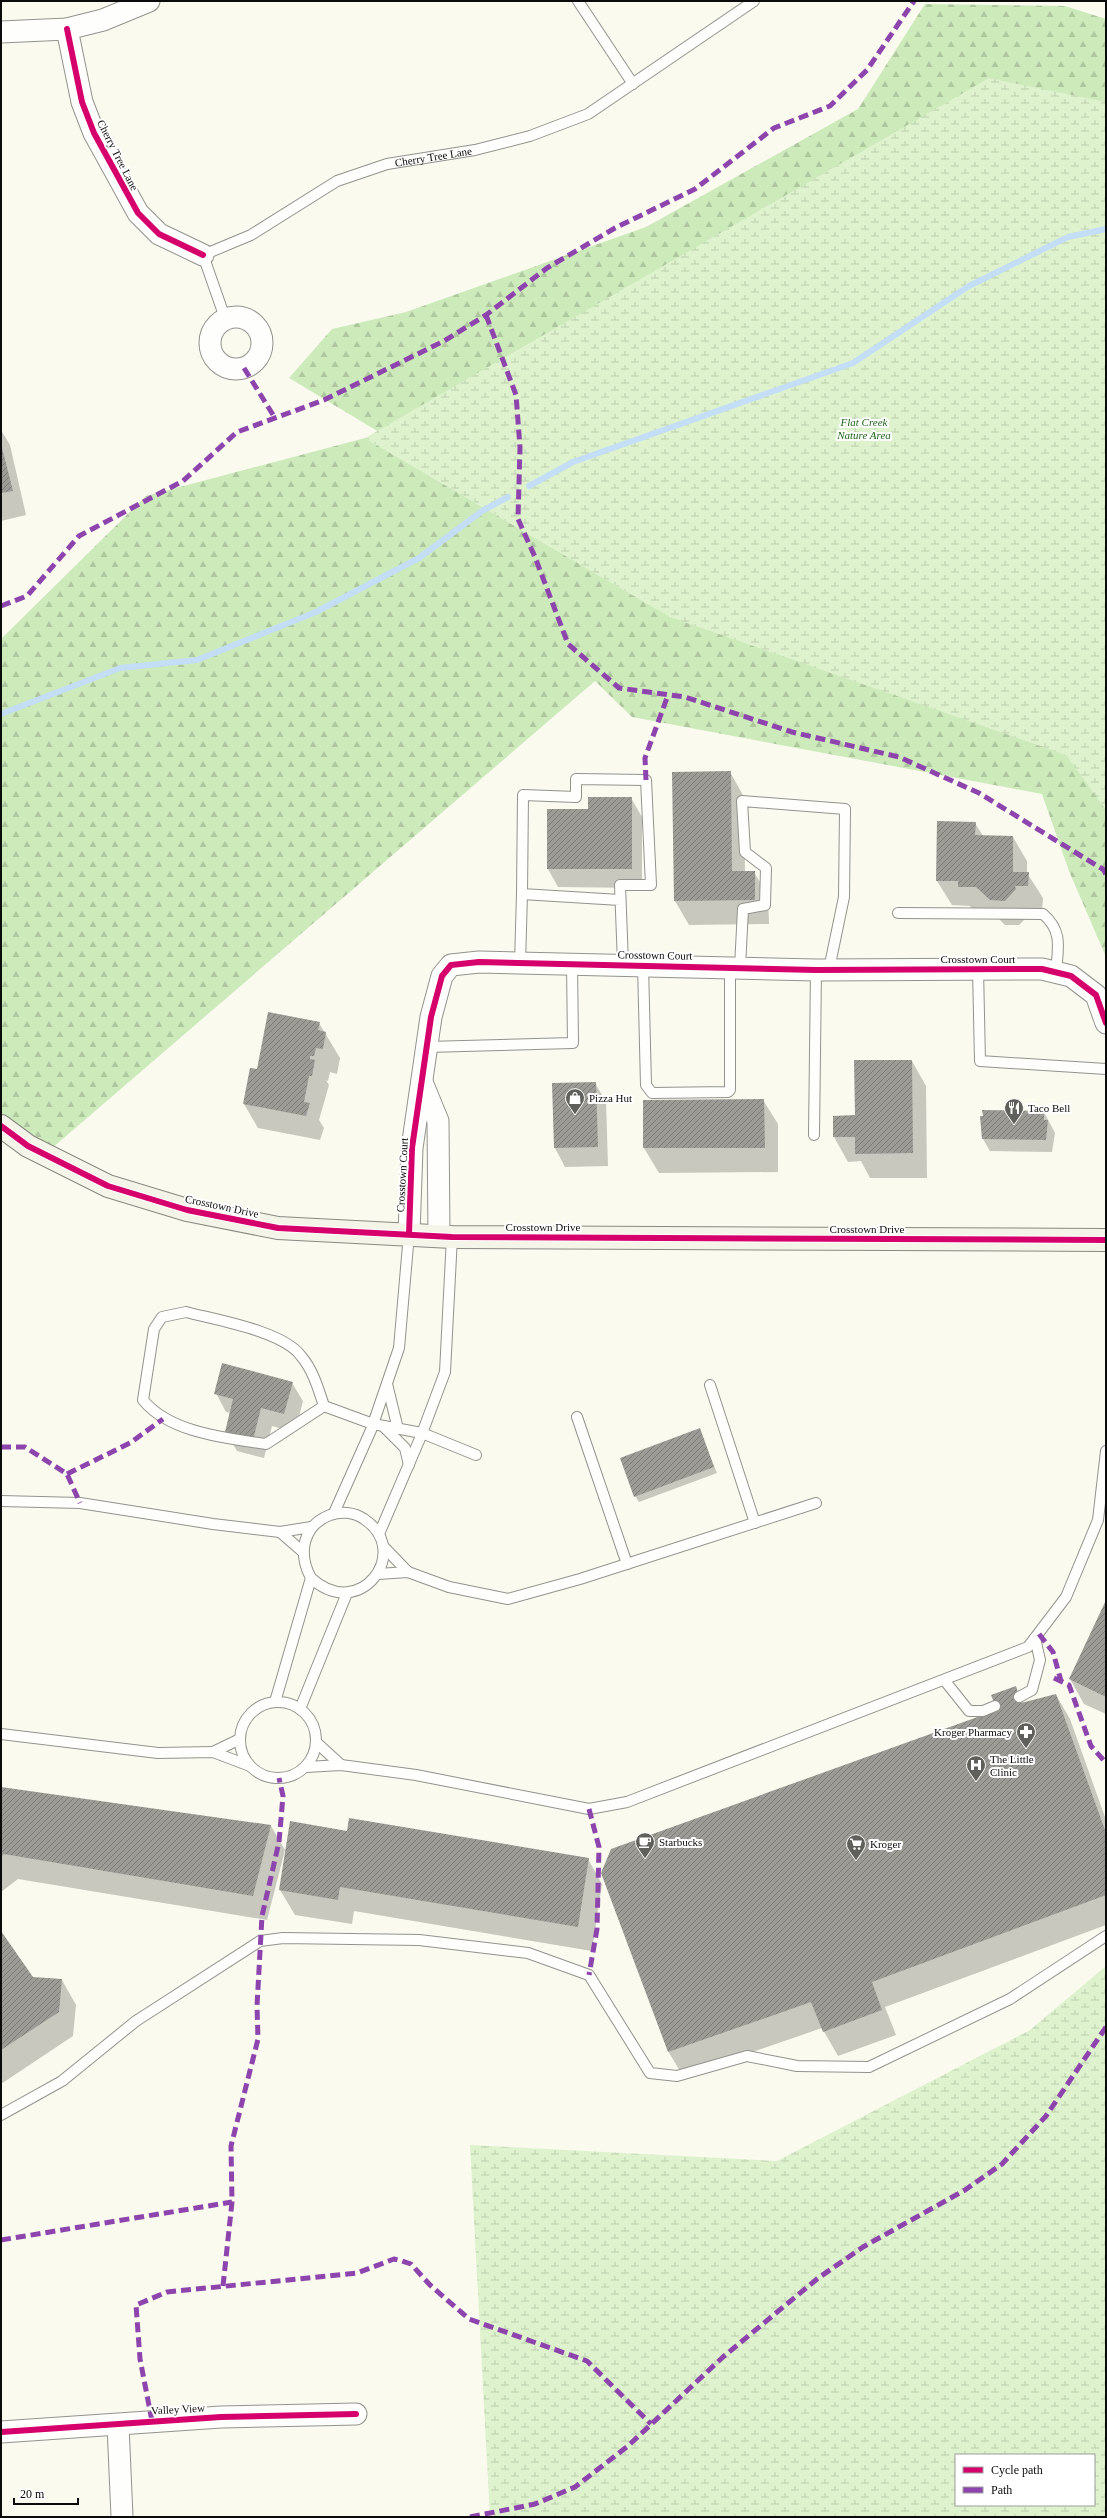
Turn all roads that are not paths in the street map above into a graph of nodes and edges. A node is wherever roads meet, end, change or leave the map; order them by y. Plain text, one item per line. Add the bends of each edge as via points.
1 (149, 1) edge
2 (578, 1) edge
3 (754, 1) edge
4 (67, 29) junction
5 (1, 32) edge
6 (632, 84) junction
7 (203, 254) junction
8 (225, 318) dead end
9 (522, 894) junction
10 (620, 900) junction
11 (898, 913) dead end
12 (520, 963) junction
13 (572, 964) junction
14 (633, 965) junction
15 (735, 966) junction
16 (978, 969) junction
17 (822, 970) junction
18 (1056, 972) junction
19 (1106, 1023) edge
20 (427, 1047) junction
21 (1106, 1070) edge
22 (422, 1081) junction
23 (1, 1126) edge
24 (814, 1135) dead end
25 (409, 1234) junction
26 (445, 1236) junction
27 (1106, 1240) edge
28 (387, 1384) junction
29 (710, 1385) dead end
30 (324, 1406) junction
31 (576, 1417) dead end
32 (378, 1425) junction
33 (398, 1429) junction
34 (422, 1433) junction
35 (1106, 1451) edge
36 (476, 1455) dead end
37 (409, 1465) junction
38 (1, 1501) edge
39 (816, 1503) dead end
40 (1103, 1509) edge
41 (334, 1513) junction
42 (755, 1523) junction
43 (311, 1527) junction
44 (280, 1532) junction
45 (379, 1534) junction
46 (383, 1546) junction
47 (302, 1552) junction
48 (627, 1564) junction
49 (408, 1572) junction
50 (378, 1574) junction
51 (311, 1578) junction
52 (347, 1593) junction
53 (1035, 1638) junction
54 (945, 1681) junction
55 (1019, 1697) dead end
56 (275, 1702) junction
57 (995, 1706) dead end
58 (300, 1709) junction
59 (1, 1734) edge
60 (240, 1738) junction
61 (317, 1743) junction
62 (213, 1752) junction
63 (341, 1765) junction
64 (250, 1766) junction
65 (306, 1766) junction
66 (1106, 1936) edge
67 (1, 2115) edge
68 (356, 2414) dead end
69 (118, 2425) junction
70 (1, 2432) edge
71 (122, 2517) edge

1 - 4 street via 103,20
2 - 6 lane
3 - 6 lane, Cherry Tree Lane
4 - 5 street
4 - 7 street, Cherry Tree Lane via 82,102 94,133 138,213 159,234
6 - 7 lane, Cherry Tree Lane via 588,114 530,136 475,150 387,164 337,181 251,235
7 - 8 lane
9 - 10 lane
9 - 10 lane via 523,795 576,797 576,779 646,780 651,885 620,885
9 - 12 lane
10 - 14 lane
11 - 18 lane via 1043,914 1054,924 1058,941
12 - 13 street, Crosstown Court
12 - 20 street, Crosstown Court via 479,962 451,965 442,976
13 - 14 street, Crosstown Court
13 - 20 lane via 573,1043
14 - 15 street, Crosstown Court
14 - 15 lane via 646,1085 652,1093 730,1090
15 - 17 street, Crosstown Court
15 - 17 lane via 743,909 765,905 766,868 745,852 742,801 845,809 844,897
16 - 17 street, Crosstown Court
16 - 18 street, Crosstown Court via 1042,969
16 - 21 lane via 980,1061
17 - 24 lane
18 - 19 street, Crosstown Court via 1071,976 1096,995
20 - 22 street, Crosstown Court
22 - 25 street, Crosstown Court via 412,1148
22 - 26 street via 438,1121
23 - 25 street, Crosstown Drive via 28,1146 108,1186 187,1210 278,1228
25 - 26 street, Crosstown Drive
25 - 28 lane via 399,1348
26 - 27 street, Crosstown Drive
26 - 34 lane via 446,1372
28 - 32 lane
28 - 33 lane
29 - 42 lane
30 - 30 lane via 314,1378 301,1355 282,1339 186,1312 162,1317 154,1329 143,1400 152,1412 163,1419 218,1436 266,1444
30 - 32 lane
31 - 48 lane
32 - 33 lane
32 - 37 lane via 405,1448
32 - 41 lane
33 - 34 lane
34 - 36 lane
34 - 37 lane
35 - 40 lane
37 - 45 lane
38 - 44 lane via 80,1503
39 - 42 lane
40 - 53 lane via 1066,1597
41 - 43 lane
41 - 45 lane via 347,1512 360,1516
42 - 48 lane
43 - 44 lane
43 - 47 lane
44 - 47 lane
45 - 46 lane
46 - 49 lane
46 - 50 lane via 384,1556
47 - 51 lane
48 - 49 lane via 508,1599 449,1587
49 - 50 lane
50 - 52 lane via 370,1584
51 - 52 lane via 327,1589
51 - 56 lane
52 - 58 lane
53 - 54 lane via 1028,1647
53 - 55 lane via 1040,1660 1032,1690
54 - 57 lane via 969,1711 983,1711
54 - 63 lane via 627,1802 589,1809 416,1775
56 - 58 lane via 288,1703
56 - 60 lane via 260,1707 247,1718
58 - 61 lane via 310,1718
59 - 62 lane via 158,1753
60 - 62 lane
60 - 64 lane via 241,1748
61 - 63 lane
61 - 65 lane via 313,1756
62 - 64 lane
63 - 65 lane
64 - 65 lane via 258,1772 279,1778 293,1775
66 - 67 lane via 1010,1999 869,2066 797,2066 747,2056 676,2076 650,2073 589,1975 528,1953 419,1940 283,1938 260,1941 136,2021 62,2081
68 - 69 street, Valley View via 221,2416
69 - 70 street, Valley View
69 - 71 street

